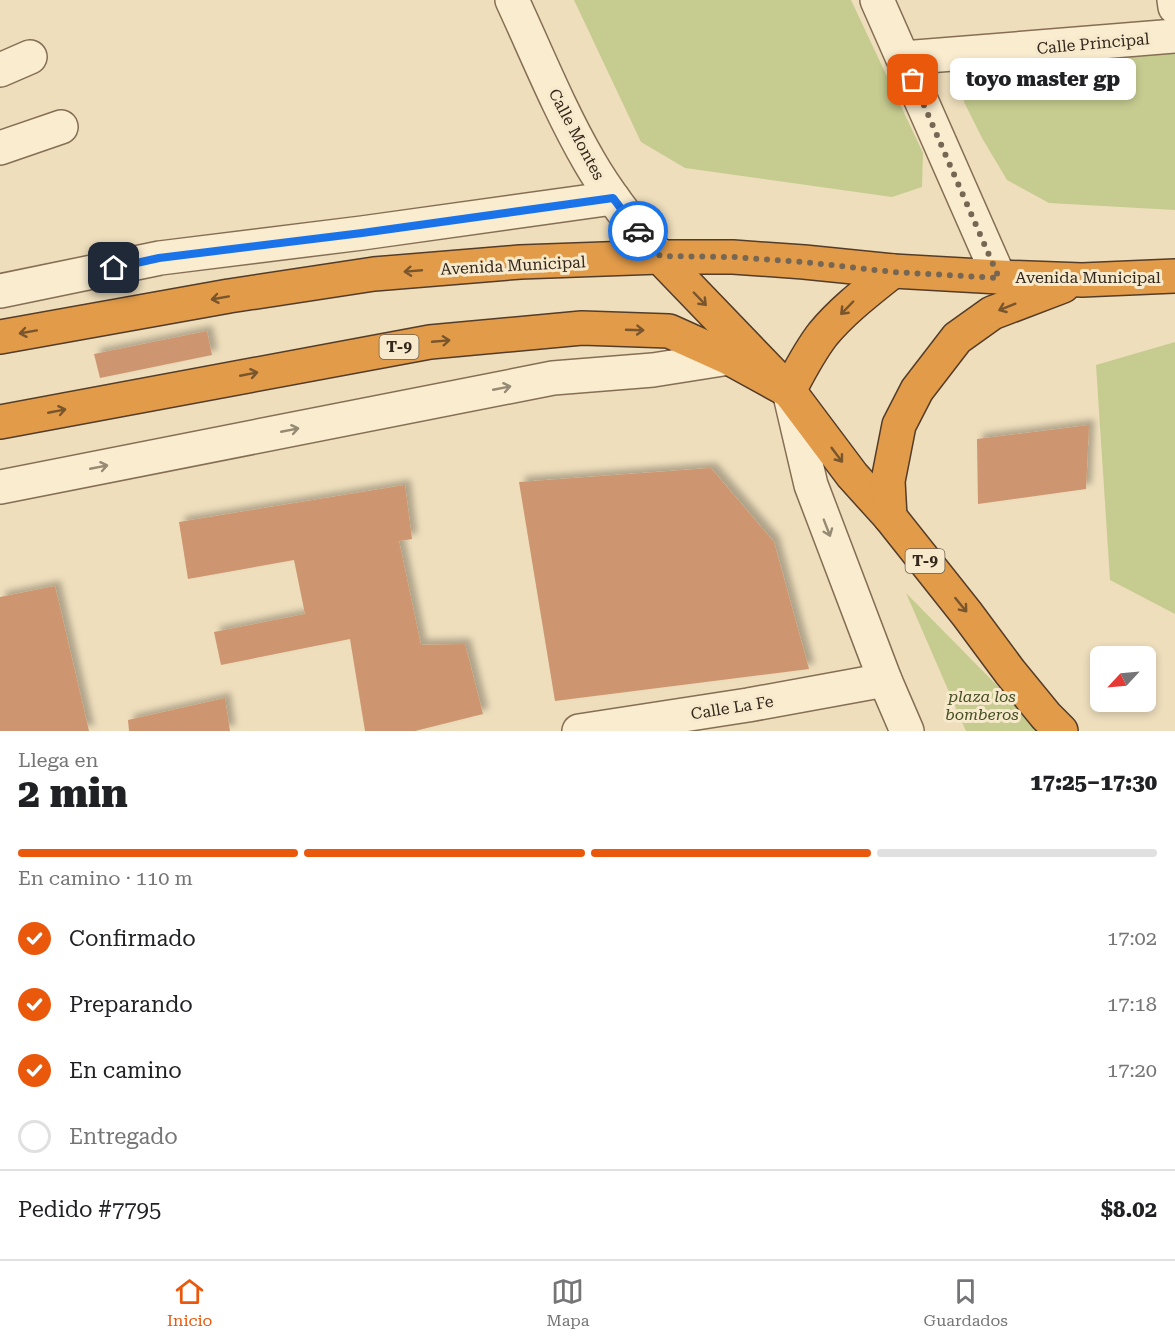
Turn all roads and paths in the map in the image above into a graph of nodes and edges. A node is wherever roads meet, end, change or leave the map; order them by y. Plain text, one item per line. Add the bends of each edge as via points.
1 (512, 0) edge
2 (877, 0) edge
3 (1174, 0) edge
4 (1175, 7) edge
5 (1175, 36) edge
6 (30, 57) dead end
7 (903, 58) junction
8 (0, 70) edge
9 (61, 126) dead end
10 (0, 148) edge
11 (613, 198) junction
12 (660, 256) junction
13 (893, 272) junction
14 (1175, 276) edge
15 (999, 278) junction
16 (1082, 280) junction
17 (0, 291) edge
18 (0, 337) edge
19 (729, 358) junction
20 (789, 391) junction
21 (0, 422) edge
22 (0, 487) edge
23 (890, 517) junction
24 (885, 680) junction
25 (579, 731) edge
26 (907, 731) edge
27 (1061, 731) edge

1 - 11 street, Calle Montes via 564,116
2 - 7 street
3 - 4 street
5 - 7 street, Calle Principal
6 - 8 street
7 - 15 street
9 - 10 street
11 - 12 street, Calle Montes
11 - 17 street via 159,258
12 - 13 highway, Avenida Municipal via 768,260
12 -> 18 highway, Avenida Municipal via 374,274
12 -> 20 highway, T-9
13 - 15 highway, Avenida Municipal
13 -> 20 highway via 854,302 822,335
14 - 16 highway, Avenida Municipal
15 - 16 highway, Avenida Municipal
16 -> 23 highway via 992,313 957,338 916,390 899,425 888,481
19 - 20 highway, T-9
21 -> 19 highway, T-9 via 430,342 582,328 669,331
22 -> 19 street via 553,378 653,370
20 -> 23 highway, T-9 via 852,475
20 -> 24 street via 811,485
23 -> 27 highway, T-9 via 1010,672
24 - 25 street, Calle La Fe
24 - 26 street

